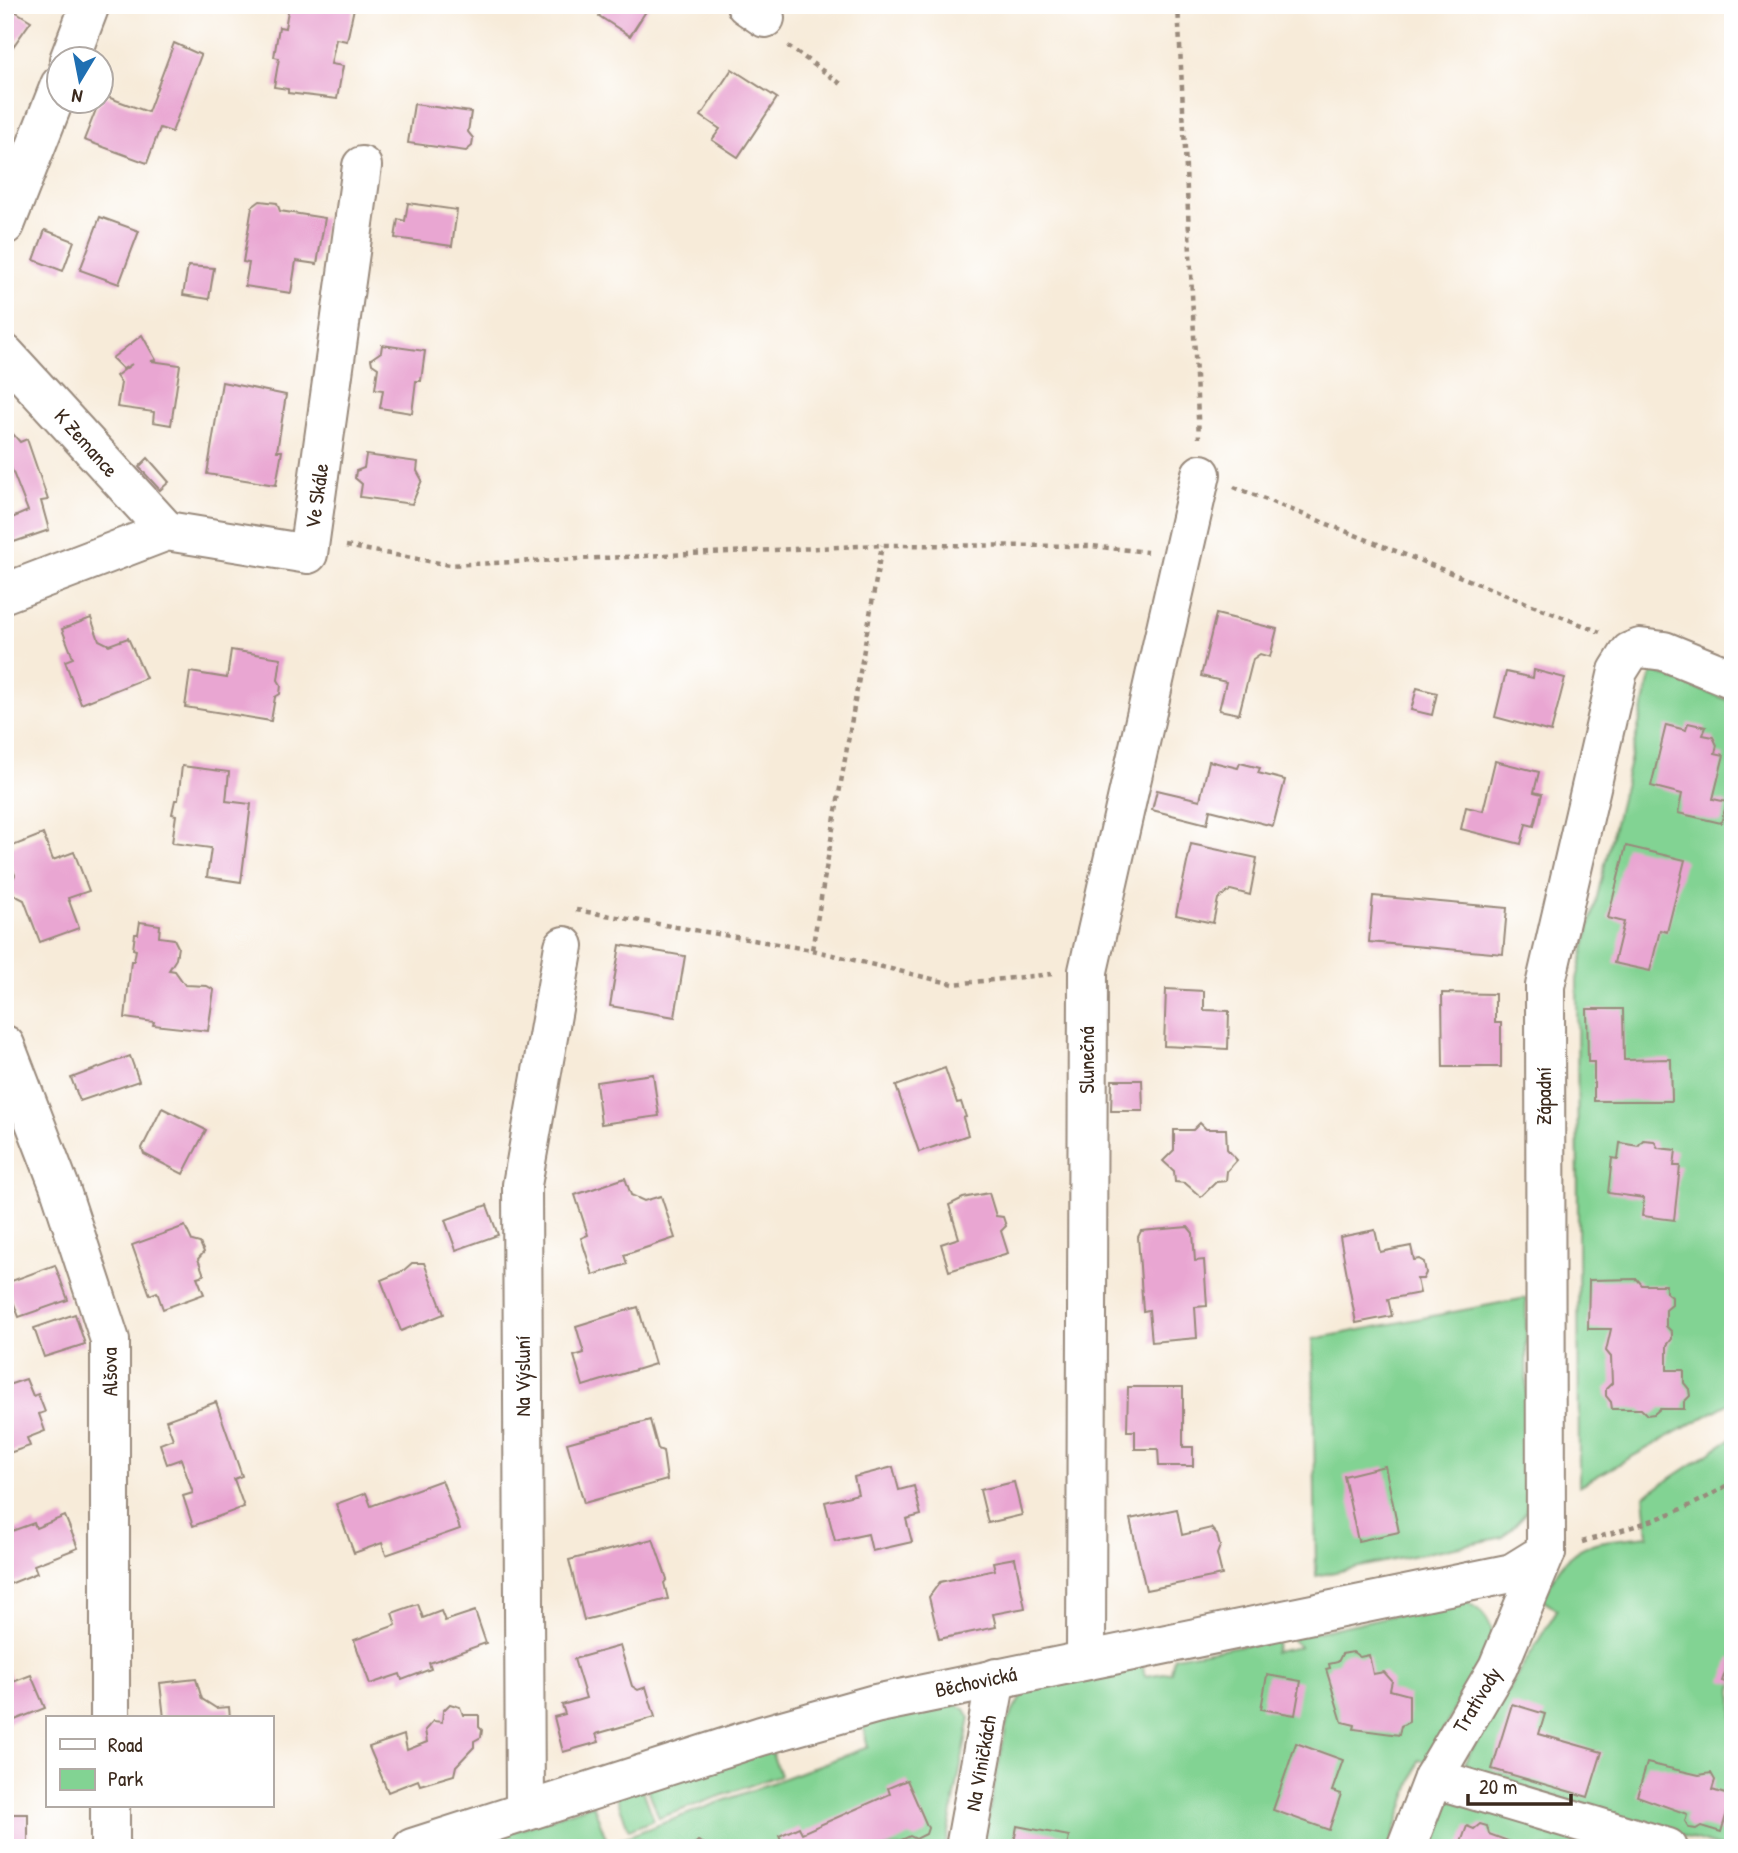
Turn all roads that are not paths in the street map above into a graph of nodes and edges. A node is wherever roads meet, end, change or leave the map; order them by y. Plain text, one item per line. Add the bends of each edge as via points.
1 (90, 5) edge
2 (74, 46) edge
3 (48, 116) edge
4 (362, 166) dead end
5 (5, 225) edge
6 (5, 354) edge
7 (1201, 474) road end
8 (167, 531) junction
9 (5, 593) edge
10 (1733, 679) edge
11 (564, 946) road end
12 (5, 1045) edge
13 (1546, 1552) junction
14 (1086, 1658) junction
15 (996, 1678) junction
16 (110, 1716) edge
17 (1433, 1778) junction
18 (110, 1808) edge
19 (525, 1810) junction
20 (110, 1848) edge
21 (412, 1848) edge
22 (965, 1848) edge
23 (1406, 1848) edge
24 (1668, 1848) edge

1 - 2 street
3 - 5 street
4 - 8 street, Ve Skále via 308,554
6 - 8 street, K Zemance
7 - 14 street, Slunečná via 1088,971
8 - 9 street
10 - 13 street, Západní via 1664,651 1635,650 1618,671 1545,986
11 - 19 street, Na Výsluní via 522,1185
12 - 16 street, Alšova via 59,1185 110,1340
13 - 14 street, Běchovická via 1512,1573
13 - 17 street, Trativody via 1499,1667
14 - 15 street, Běchovická
15 - 19 street, Běchovická via 875,1704
15 - 22 street, Na Viničkách
17 - 23 street, Trativody
17 - 24 street
18 - 20 street
19 - 21 street, Běchovická

